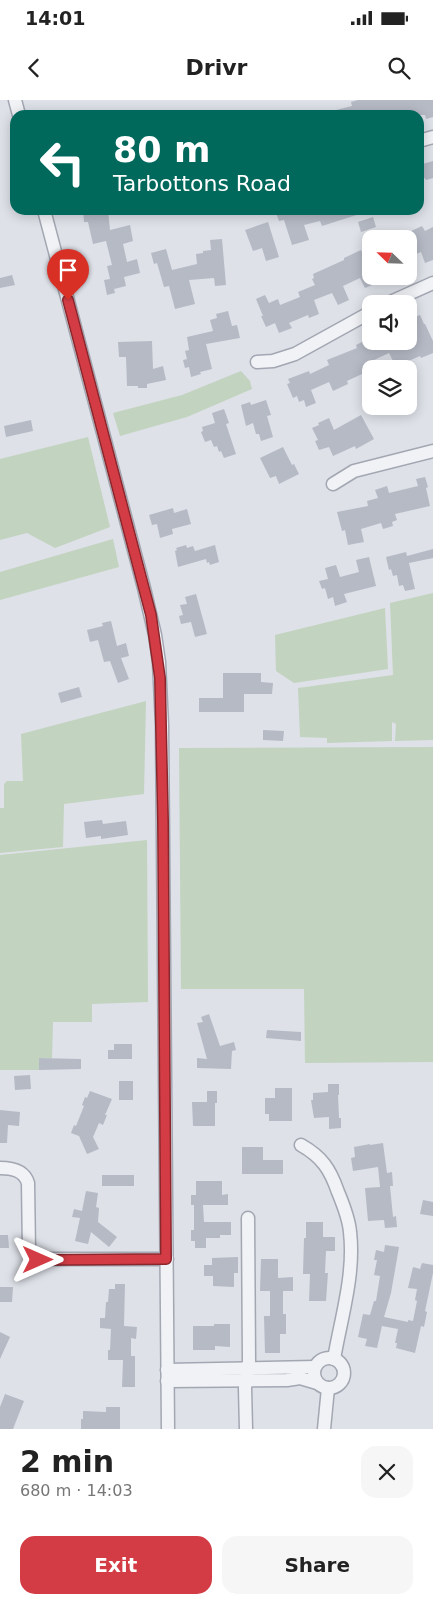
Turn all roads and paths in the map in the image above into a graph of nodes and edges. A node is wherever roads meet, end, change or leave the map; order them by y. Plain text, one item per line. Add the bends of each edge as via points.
1 (45, 215) edge
2 (432, 285) edge
3 (408, 295) edge
4 (362, 317) edge
5 (258, 362) dead end
6 (433, 451) edge
7 (333, 484) dead end
8 (300, 1145) dead end
9 (0, 1168) edge
10 (248, 1218) dead end
11 (166, 1259) junction
12 (334, 1358) junction
13 (315, 1367) junction
14 (248, 1374) junction
15 (167, 1375) junction
16 (322, 1386) junction
17 (168, 1429) edge
18 (246, 1429) edge
19 (324, 1429) edge

1 - 11 street via 142,579 159,662
2 - 3 street
4 - 5 street via 294,354 273,362
6 - 7 street via 354,471
8 - 12 street via 324,1164 335,1183 350,1230 352,1253
9 - 11 street via 19,1171 27,1178 29,1251 32,1258
10 - 14 street
11 - 15 street
12 - 13 street via 322,1359
12 - 16 street via 344,1369 344,1376 335,1387
13 - 14 street
13 - 16 street via 314,1377
14 - 15 street
14 - 16 street via 287,1380 300,1378
14 - 18 street
15 - 17 street
16 - 19 street

